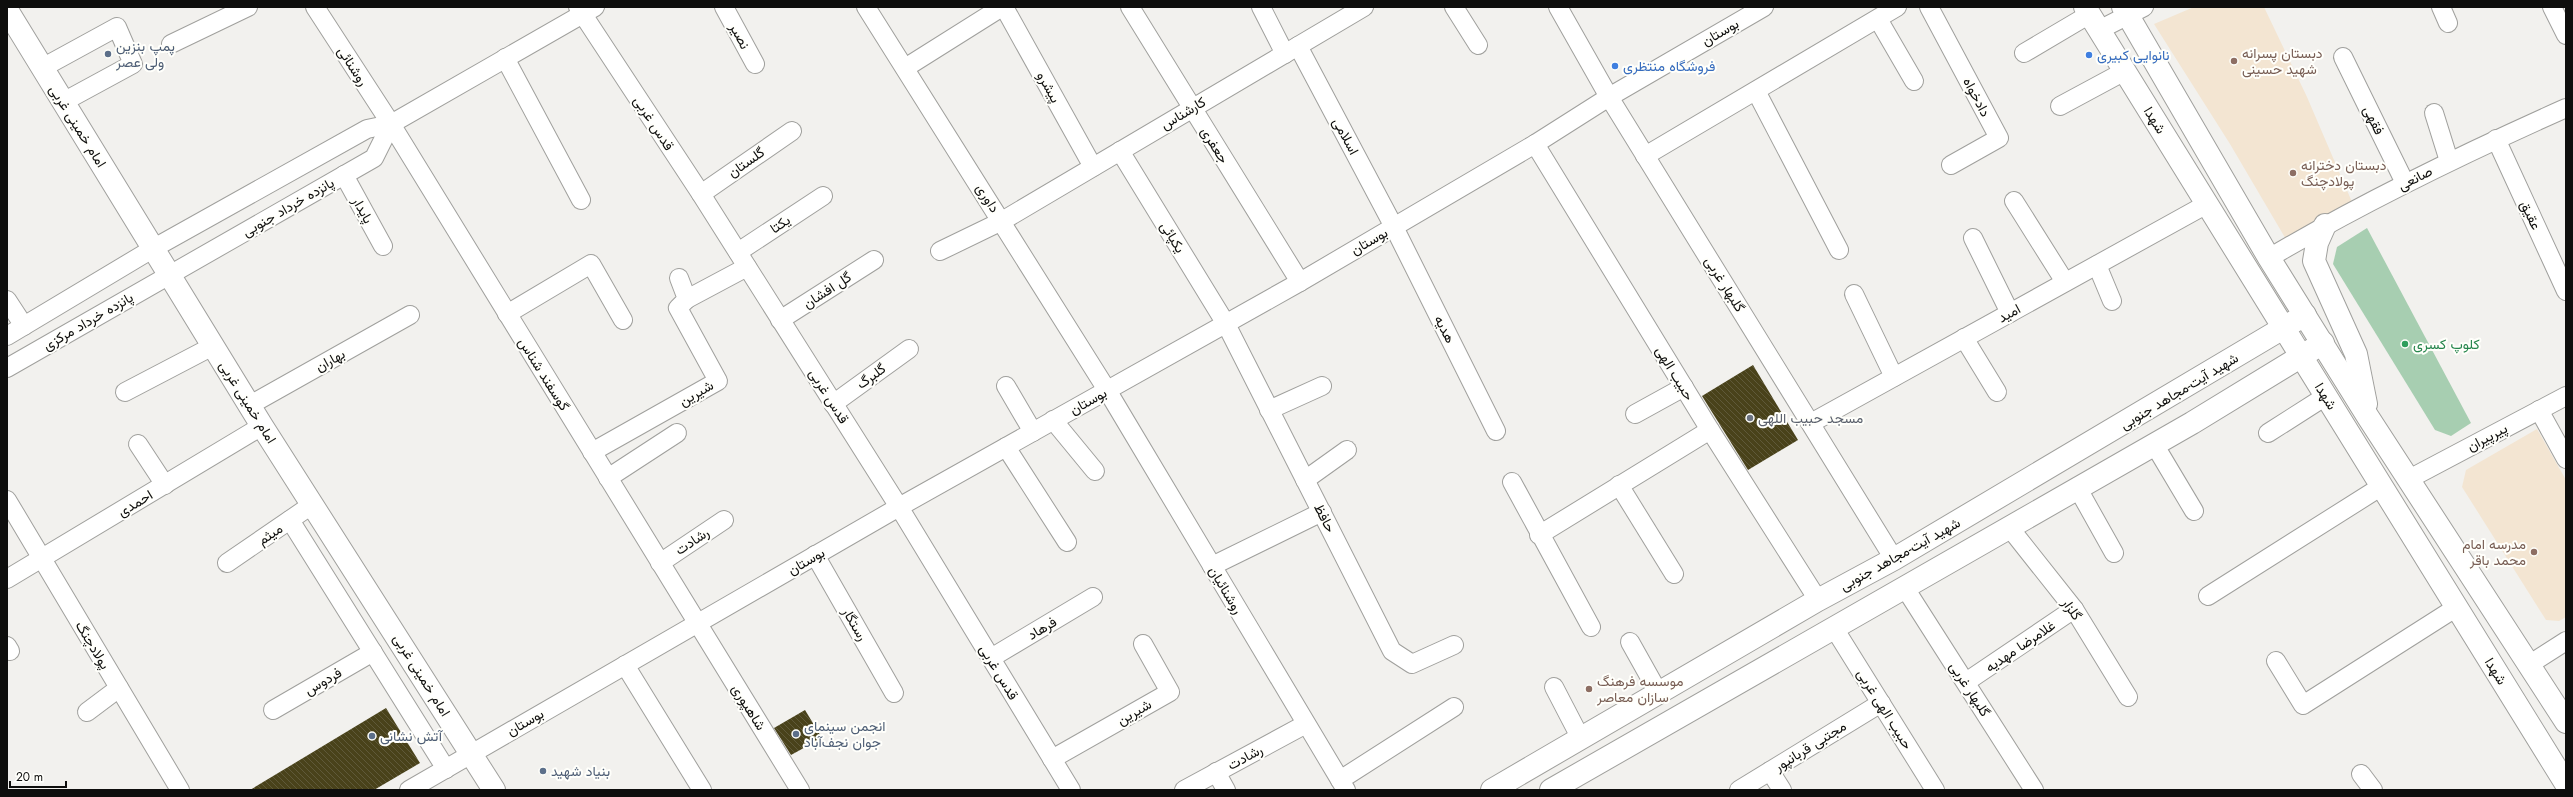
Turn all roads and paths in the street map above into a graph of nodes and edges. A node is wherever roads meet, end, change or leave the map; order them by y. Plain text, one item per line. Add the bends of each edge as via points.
1 (248, 7) edge
2 (315, 7) edge
3 (724, 7) edge
4 (866, 7) edge
5 (1003, 7) edge
6 (1130, 7) edge
7 (1261, 7) edge
8 (1364, 7) edge
9 (1454, 7) edge
10 (1558, 7) edge
11 (1764, 7) edge
12 (1897, 7) edge
13 (1929, 7) edge
14 (2552, 7) edge
15 (585, 9) edge
16 (7, 10) edge
17 (2132, 10) edge
18 (2091, 17) edge
19 (1878, 19) junction
20 (2566, 35) edge
21 (171, 44) dead end
22 (1478, 45) dead end
23 (1292, 50) junction
24 (2024, 53) dead end
25 (2343, 57) dead end
26 (505, 58) junction
27 (755, 64) dead end
28 (42, 68) junction
29 (905, 68) junction
30 (2125, 71) junction
31 (1914, 81) dead end
32 (1756, 91) junction
33 (1609, 97) junction
34 (63, 102) junction
35 (2060, 106) dead end
36 (1192, 108) junction
37 (2566, 108) edge
38 (2434, 113) dead end
39 (391, 124) junction
40 (792, 131) dead end
41 (2496, 139) junction
42 (1536, 144) junction
43 (1120, 151) junction
44 (1646, 156) junction
45 (2449, 161) junction
46 (1951, 165) dead end
47 (1094, 167) junction
48 (344, 175) junction
49 (2405, 183) junction
50 (701, 194) junction
51 (823, 196) dead end
52 (581, 200) dead end
53 (2014, 201) dead end
54 (2207, 204) junction
55 (1002, 221) junction
56 (2325, 224) junction
57 (1394, 227) junction
58 (1973, 238) dead end
59 (383, 246) dead end
60 (154, 248) junction
61 (940, 250) dead end
62 (1839, 250) dead end
63 (2270, 258) junction
64 (742, 260) junction
65 (874, 260) dead end
66 (2097, 265) junction
67 (169, 274) junction
68 (679, 278) dead end
69 (1300, 282) junction
70 (2065, 282) junction
71 (2566, 291) edge
72 (1854, 294) dead end
73 (687, 299) junction
74 (7, 300) edge
75 (2112, 302) dead end
76 (2010, 313) junction
77 (507, 314) junction
78 (410, 315) dead end
79 (2305, 315) junction
80 (623, 320) dead end
81 (780, 320) junction
82 (1226, 324) junction
83 (24, 326) junction
84 (2283, 328) junction
85 (7, 336) edge
86 (1964, 338) junction
87 (2323, 344) junction
88 (213, 346) junction
89 (909, 349) dead end
90 (2301, 356) junction
91 (7, 368) edge
92 (1894, 376) junction
93 (2191, 384) junction
94 (1006, 386) dead end
95 (1322, 386) dead end
96 (1684, 387) junction
97 (1107, 390) junction
98 (125, 392) dead end
99 (1997, 392) dead end
100 (2326, 396) junction
101 (2566, 396) edge
102 (834, 404) junction
103 (250, 405) junction
104 (1269, 410) junction
105 (2539, 410) junction
106 (1635, 414) dead end
107 (2207, 414) junction
108 (2368, 417) junction
109 (1053, 420) junction
110 (1811, 423) junction
111 (262, 426) junction
112 (1710, 430) junction
113 (1496, 431) dead end
114 (1033, 432) junction
115 (677, 433) dead end
116 (2268, 433) dead end
117 (138, 444) dead end
118 (2154, 444) junction
119 (1006, 447) junction
120 (1347, 450) dead end
121 (592, 452) junction
122 (2566, 459) edge
123 (1095, 471) dead end
124 (608, 478) junction
125 (1305, 480) junction
126 (2409, 480) junction
127 (1512, 482) dead end
128 (165, 485) junction
129 (1619, 485) junction
130 (2382, 486) junction
131 (2077, 487) junction
132 (7, 500) edge
133 (313, 504) junction
134 (899, 507) junction
135 (2194, 511) dead end
136 (1322, 512) junction
137 (290, 520) junction
138 (724, 520) dead end
139 (2009, 527) junction
140 (1539, 534) junction
141 (1067, 542) dead end
142 (2114, 553) dead end
143 (815, 555) junction
144 (42, 558) junction
145 (1894, 559) junction
146 (227, 563) dead end
147 (660, 563) junction
148 (1212, 566) junction
149 (1674, 574) dead end
150 (7, 579) edge
151 (1905, 588) junction
152 (2208, 596) dead end
153 (1094, 597) dead end
154 (1818, 600) junction
155 (2457, 607) junction
156 (2074, 609) junction
157 (698, 623) junction
158 (1591, 627) dead end
159 (1834, 628) junction
160 (2566, 641) edge
161 (1630, 642) dead end
162 (1143, 644) dead end
163 (1454, 645) dead end
164 (373, 652) junction
165 (991, 658) junction
166 (2276, 661) dead end
167 (2530, 664) junction
168 (625, 665) junction
169 (1966, 682) junction
170 (1554, 687) dead end
171 (119, 688) junction
172 (1658, 692) junction
173 (894, 693) dead end
174 (2128, 697) dead end
175 (1881, 702) junction
176 (1454, 707) dead end
177 (273, 710) dead end
178 (87, 712) dead end
179 (2566, 722) edge
180 (1306, 724) junction
181 (1581, 739) junction
182 (471, 753) junction
183 (1052, 759) junction
184 (446, 769) junction
185 (1770, 771) junction
186 (1216, 772) junction
187 (2361, 774) dead end
188 (2566, 784) edge
189 (1343, 785) edge
190 (180, 790) edge
191 (408, 790) edge
192 (494, 790) edge
193 (702, 790) edge
194 (800, 790) edge
195 (1071, 790) edge
196 (1184, 790) edge
197 (1226, 790) edge
198 (1492, 790) edge
199 (1551, 790) edge
200 (1739, 790) edge
201 (1782, 790) edge
202 (1935, 790) edge
203 (2034, 790) edge
204 (2373, 790) edge

1 - 21 street
2 - 39 street, روشنائی
3 - 27 street, نصیر
4 - 29 street, داوری
5 - 29 street
5 - 47 street, پیشرو
6 - 36 street, جعفری
7 - 23 street, اسلامی
8 - 23 street, کارشناس
9 - 22 street
10 - 33 street, گلبهار غربی
11 - 33 street, بوستان
12 - 19 street
13 - 46 street, دادخواه via 1999,138
14 - 20 street
15 - 26 street, پانزده خرداد جنوبی
15 - 50 street, قدس غربی
16 - 28 main road, امام خمینی غربی
17 - 18 street
17 - 63 main road, شهدا
18 - 24 street
18 - 30 main road, شهدا
19 - 31 street
19 - 32 street
23 - 36 street, کارشناس
23 - 57 street, اسلامی
25 - 49 street, فقهی
26 - 39 street, پانزده خرداد جنوبی
26 - 52 street
28 - 34 main road, امام خمینی غربی
28 - 34 street via 117,27 134,64
29 - 55 street, داوری
30 - 35 street
30 - 54 main road, شهدا
32 - 44 street
32 - 62 street
33 - 42 street, بوستان
33 - 44 street, گلبهار غربی
34 - 60 main road, امام خمینی غربی
36 - 43 street, کارشناس
36 - 69 street, جعفری
37 - 41 street, صانعی
38 - 45 street
39 - 48 street, پانزده خرداد جنوبی via 374,158
39 - 60 street, پانزده خرداد جنوبی via 367,128
39 - 77 street, گوسفند شناس
40 - 50 street, گلستان
41 - 45 street, صانعی
41 - 71 street, عقیق
42 - 57 street, بوستان
42 - 96 street, حبیب الهی
43 - 47 street, کارشناس
43 - 82 street, یکپائی
44 - 110 street, گلبهار غربی
45 - 49 street, صانعی
47 - 55 street, کارشناس
48 - 59 street, پایدار
48 - 67 street, پانزده خرداد جنوبی
49 - 56 street, صانعی
50 - 64 street, قدس غربی
51 - 64 street, یکتا
53 - 70 street
54 - 66 street, امید
54 - 84 main road, شهدا
55 - 61 street, کارشناس
55 - 97 street, داوری
56 - 63 street, صانعی
56 - 108 main road via 2317,243 2314,261 2356,354
57 - 69 street, بوستان
57 - 113 street, هدیه
58 - 76 street
60 - 67 main road, امام خمینی غربی
60 - 83 street, پانزده خرداد مرکزی
63 - 79 main road, شهدا
64 - 73 street, یکتا
64 - 81 street, قدس غربی
65 - 81 street, گل افشان
66 - 70 street, امید
66 - 75 street
67 - 88 main road, امام خمینی غربی
67 - 91 street, پانزده خرداد مرکزی
68 - 73 street
69 - 82 street, بوستان
70 - 76 street, امید
72 - 92 street
73 - 121 street, شیرین via 678,308 718,381
74 - 83 street
76 - 86 street, امید
77 - 80 street via 591,264
77 - 121 street, گوسفند شناس
78 - 103 street, بهاران
79 - 84 main road, شهید آیت-مجاهد جنوبی
79 - 87 main road, شهدا
81 - 102 street, قدس غربی
82 - 97 street, بوستان
82 - 104 street, حافظ
83 - 85 street, پانزده خرداد مرکزی
84 - 90 main road, شهدا
84 - 93 main road, شهید آیت-مجاهد جنوبی
86 - 92 street, امید
86 - 99 street
87 - 90 main road
87 - 108 main road, شهدا
88 - 98 street
88 - 103 main road, امام خمینی غربی
89 - 102 street, گلبرگ
90 - 100 main road, شهدا
90 - 107 main road
92 - 110 street, امید
93 - 107 main road
93 - 145 main road, شهید آیت-مجاهد جنوبی
94 - 114 street
95 - 104 street
96 - 106 street
96 - 112 street, حبیب الهی
97 - 109 street, بوستان
97 - 148 street, روشنائیان
100 - 116 street
100 - 130 main road, شهدا
101 - 105 street, پیرپیران
102 - 134 street, قدس غربی
103 - 111 main road, امام خمینی غربی
104 - 125 street, حافظ
105 - 122 street
105 - 126 street, پیرپیران
107 - 118 main road
108 - 126 main road, شهدا
109 - 114 street, بوستان
109 - 123 street
110 - 145 street, گلبهار غربی
111 - 128 street, احمدی
111 - 133 main road, امام خمینی غربی
112 - 129 street
112 - 154 street, حبیب الهی
114 - 119 street, بوستان
115 - 124 street
117 - 128 street
118 - 131 main road
118 - 135 street
119 - 134 street, بوستان
119 - 141 street
120 - 125 street
121 - 124 street, گوسفند شناس
124 - 147 street, گوسفند شناس
125 - 136 street, حافظ
126 - 167 main road, شهدا
127 - 140 street
128 - 144 street, احمدی
129 - 140 street
129 - 149 street
130 - 152 street
130 - 155 main road, شهدا
131 - 139 main road
131 - 142 street
132 - 144 street, پولادچنگ
133 - 137 street, میثم
133 - 182 main road, امام خمینی غربی
134 - 143 street, بوستان
134 - 165 street, قدس غربی
136 - 148 street
136 - 163 street, حافظ via 1392,651 1412,664
137 - 146 street, میثم
137 - 164 street
138 - 147 street, رشادت
139 - 151 main road
139 - 156 street, گلزار
140 - 158 street
143 - 157 street, بوستان
143 - 173 street, رستگار
144 - 150 street, احمدی
144 - 171 street, پولادچنگ
145 - 154 main road, شهید آیت-مجاهد جنوبی
147 - 157 street, گوسفند شناس
148 - 180 street, روشنائیان
151 - 159 main road
151 - 169 street, گلبهار غربی
153 - 165 street, فرهاد
154 - 172 main road, شهید آیت-مجاهد جنوبی
155 - 166 street via 2303,705
155 - 188 main road, شهدا
156 - 169 street, غلامرضا مهدیه
156 - 174 street, گلزار
157 - 168 street, بوستان
157 - 194 street, شاهپوری
159 - 175 street, حبیب الهی غربی
159 - 199 main road
160 - 167 street
161 - 172 street
162 - 183 street, شیرین via 1170,692
164 - 177 street, فردوس
164 - 184 street
165 - 183 street, قدس غربی
167 - 179 main road, شهدا
168 - 182 street, بوستان
168 - 193 street
169 - 203 street, گلبهار غربی
170 - 181 street
171 - 178 street
171 - 190 street, پولادچنگ
172 - 181 main road, شهید آیت-مجاهد جنوبی
175 - 185 street, مجتبی قربانپور
175 - 202 street, حبیب الهی غربی
176 - 189 street
180 - 186 street, رشادت
180 - 189 street, روشنائیان
181 - 198 main road, شهید آیت-مجاهد جنوبی
182 - 184 street, بوستان
182 - 192 main road, امام خمینی غربی
183 - 195 street, قدس غربی
184 - 191 street, بوستان
185 - 200 street, مجتبی قربانپور
185 - 201 street
186 - 196 street, رشادت
186 - 197 street
187 - 204 street

